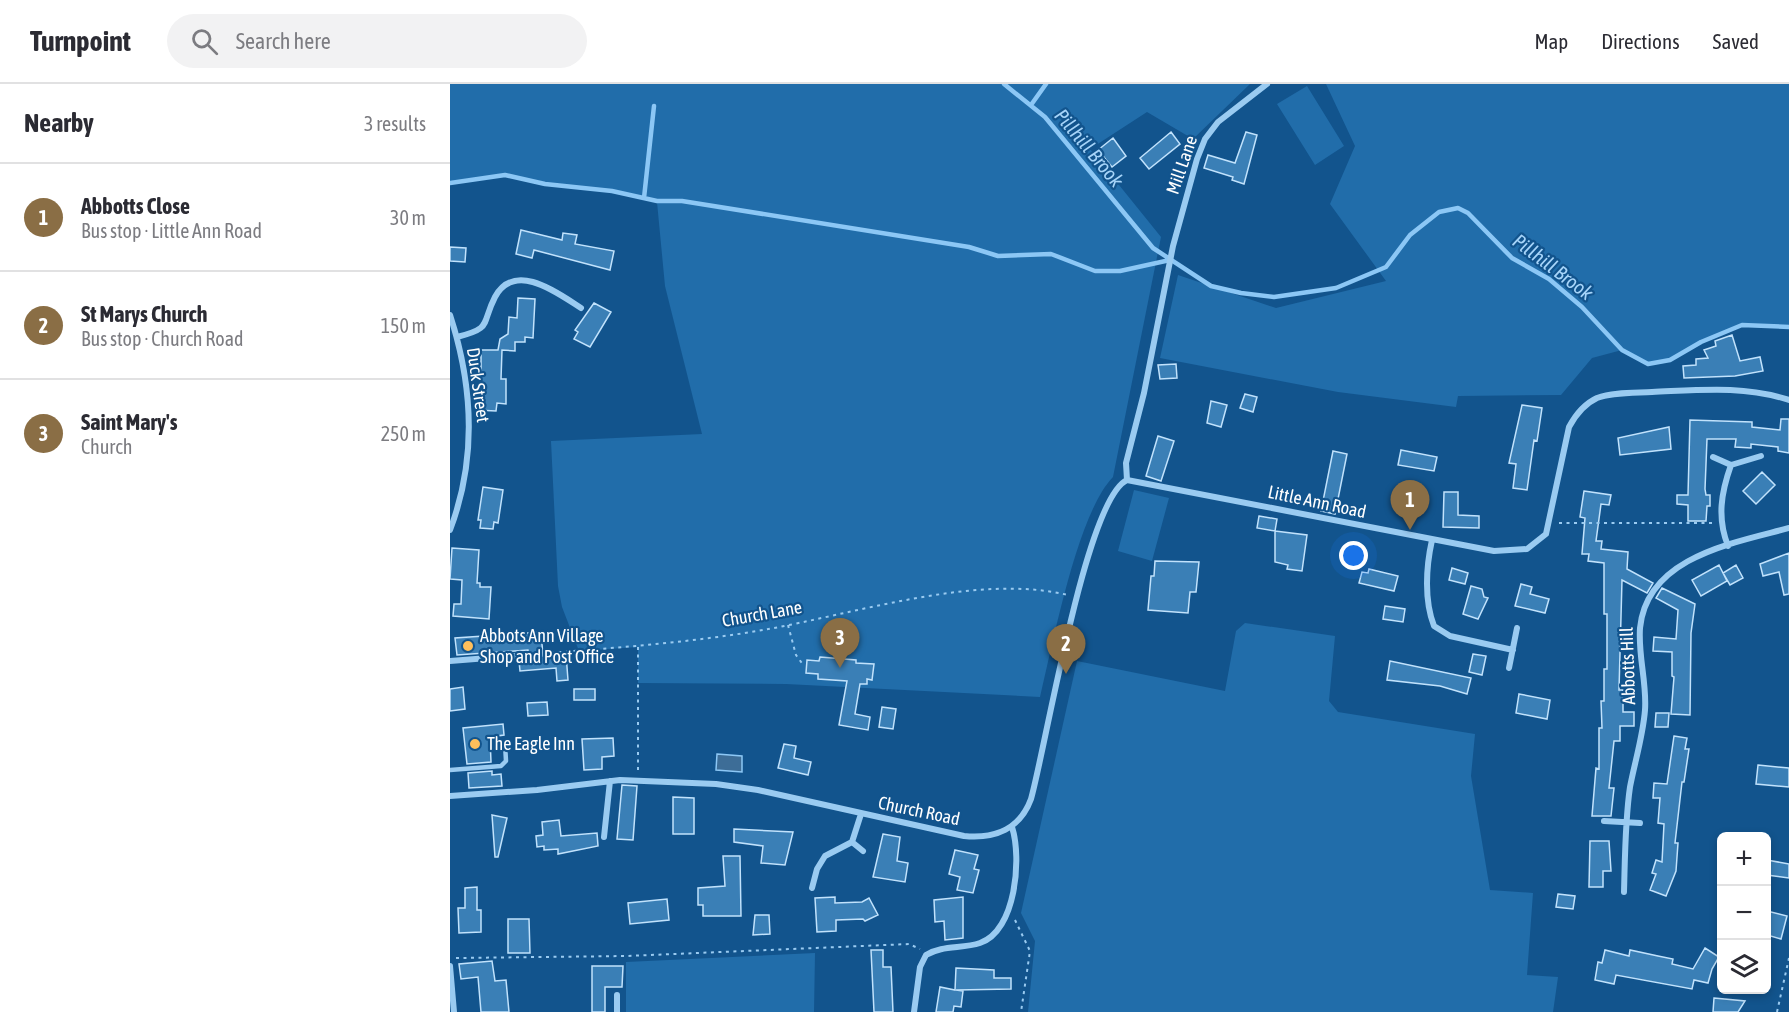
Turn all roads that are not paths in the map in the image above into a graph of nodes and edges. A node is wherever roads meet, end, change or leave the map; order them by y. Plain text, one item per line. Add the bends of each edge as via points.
1 (1267, 84) edge
2 (581, 308) dead end
3 (450, 315) edge
4 (452, 329) edge
5 (457, 338) junction
6 (1789, 400) edge
7 (1761, 456) dead end
8 (1713, 457) dead end
9 (1731, 465) junction
10 (1127, 480) junction
11 (1789, 528) edge
12 (450, 530) edge
13 (1432, 540) junction
14 (1728, 546) junction
15 (1517, 628) dead end
16 (1513, 650) junction
17 (526, 655) road end
18 (450, 661) edge
19 (1509, 668) dead end
20 (505, 744) dead end
21 (450, 770) edge
22 (610, 781) junction
23 (450, 795) edge
24 (861, 814) junction
25 (1604, 821) dead end
26 (1627, 822) junction
27 (1640, 823) dead end
28 (1012, 827) junction
29 (604, 837) dead end
30 (852, 842) junction
31 (863, 851) dead end
32 (812, 888) dead end
33 (1624, 892) dead end
34 (450, 966) edge
35 (617, 995) dead end
36 (454, 1012) edge
37 (617, 1012) edge
38 (914, 1012) edge

1 - 10 street, Mill Lane via 1218,122 1197,159 1173,246 1126,463
2 - 5 street via 539,283 512,282 495,297 485,325 475,333
3 - 4 street, Duck Street
4 - 5 street, Duck Street
5 - 12 street, Duck Street via 468,398 470,439 465,486
6 - 13 street, Little Ann Road via 1731,389 1633,393 1596,399 1583,407 1569,427 1550,523 1540,541 1518,551 1494,551
7 - 9 street
8 - 9 street
9 - 14 street via 1725,482 1721,523
10 - 13 street, Little Ann Road
10 - 28 street via 1117,488 1094,538 1077,597 1036,784 1027,812
11 - 14 street, Abbotts Hill
13 - 16 street via 1427,573 1434,626 1450,636
14 - 26 street, Abbotts Hill via 1684,563 1668,574 1647,603 1640,639 1646,708
15 - 16 street
16 - 19 street
17 - 18 street
20 - 21 lane via 506,761 501,766
22 - 23 street, Church Road
22 - 24 street, Church Road via 738,786
22 - 29 street
24 - 28 street, Church Road via 977,838
24 - 30 street
25 - 26 street
26 - 27 street
26 - 33 street, Abbotts Hill
28 - 38 street via 1018,858 1002,926 987,940 926,955
30 - 31 street
30 - 32 street via 825,856
34 - 36 street
35 - 37 street

